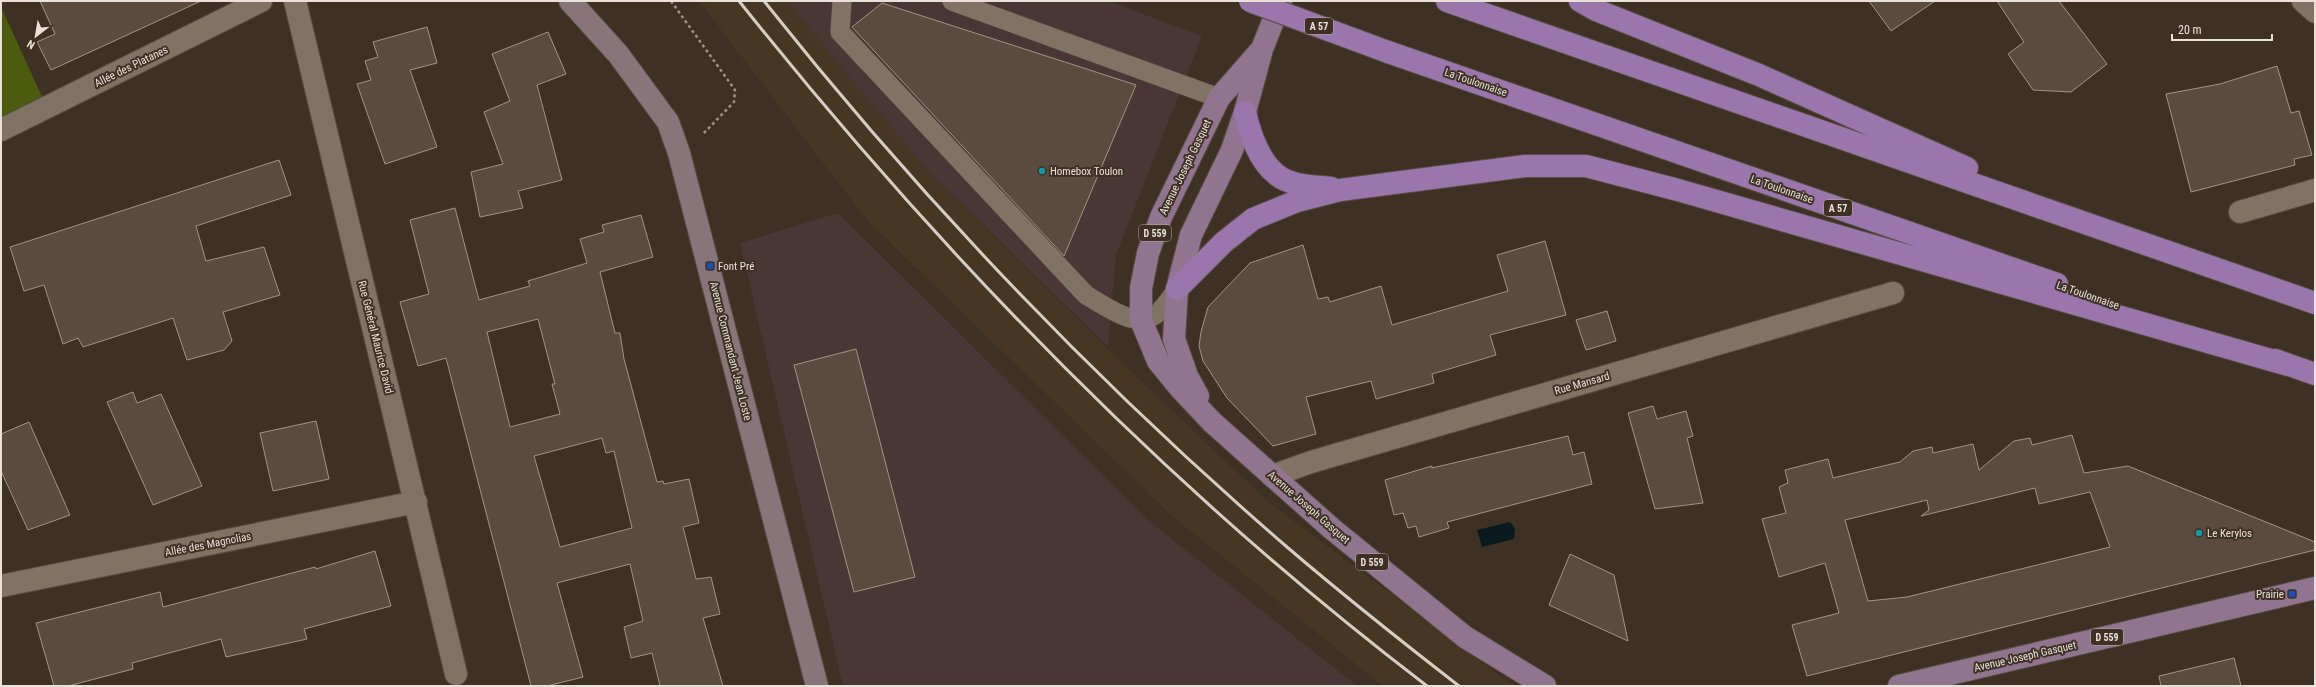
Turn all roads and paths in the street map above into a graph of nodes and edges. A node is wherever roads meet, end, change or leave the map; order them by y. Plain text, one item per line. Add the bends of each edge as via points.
1 (261, 1) edge
2 (295, 1) edge
3 (570, 1) edge
4 (671, 1) edge
5 (842, 1) edge
6 (952, 1) edge
7 (1250, 1) edge
8 (1281, 1) edge
9 (1447, 1) edge
10 (1580, 1) edge
11 (2303, 1) edge
12 (2315, 12) edge
13 (1262, 49) junction
14 (1219, 98) junction
15 (1245, 112) junction
16 (1, 130) edge
17 (679, 153) junction
18 (1340, 190) junction
19 (2315, 190) edge
20 (2240, 212) dead end
21 (2103, 229) junction
22 (1177, 289) junction
23 (1893, 293) dead end
24 (2315, 303) edge
25 (1141, 320) junction
26 (2288, 365) junction
27 (2315, 374) edge
28 (1212, 422) junction
29 (1272, 476) junction
30 (416, 502) junction
31 (1, 586) edge
32 (2315, 588) edge
33 (456, 674) dead end
34 (816, 686) edge
35 (1545, 686) edge
36 (1899, 686) edge

1 - 16 street, Allée des Platanes
2 - 30 street, Rue Général Maurice David
3 - 17 main road, Avenue Commandant Jean Loste via 618,54 668,122
4 - 17 path via 735,90 734,102 709,129
5 - 25 lane via 840,32 856,50 1086,294 1115,312
6 - 14 lane
7 - 26 highway, La Toulonnaise / A 57, bridge via 1388,52
8 - 13 main road, Avenue Joseph Gasquet / D 559
9 - 21 highway
10 - 21 highway via 1596,10 1759,75
11 - 12 street
13 - 14 main road, Avenue Joseph Gasquet / D 559
13 - 15 main road, Avenue Joseph Gasquet / D 559
14 - 25 main road, Avenue Joseph Gasquet / D 559 via 1160,217 1148,253 1141,288
15 - 18 highway via 1250,136 1262,157 1277,175 1303,185
15 - 22 main road, Avenue Joseph Gasquet / D 559 via 1232,150 1191,235
17 - 34 main road, Avenue Commandant Jean Loste
18 - 22 highway via 1297,202 1253,219 1224,242
18 - 26 highway via 1525,166 1586,166 1678,190
19 - 20 street
21 - 24 highway
22 - 25 lane via 1155,315
22 - 28 main road, Avenue Joseph Gasquet / D 559 via 1174,339 1187,376
23 - 29 street, Rue Mansard via 1319,460
25 - 28 main road, Avenue Joseph Gasquet / D 559 via 1158,361
26 - 27 highway, La Toulonnaise / A 57
28 - 29 main road, Avenue Joseph Gasquet / D 559
29 - 35 main road, Avenue Joseph Gasquet / D 559 via 1331,528 1465,637
30 - 31 street, Allée des Magnolias
30 - 33 street, Rue Général Maurice David
32 - 36 main road, Avenue Joseph Gasquet / D 559

